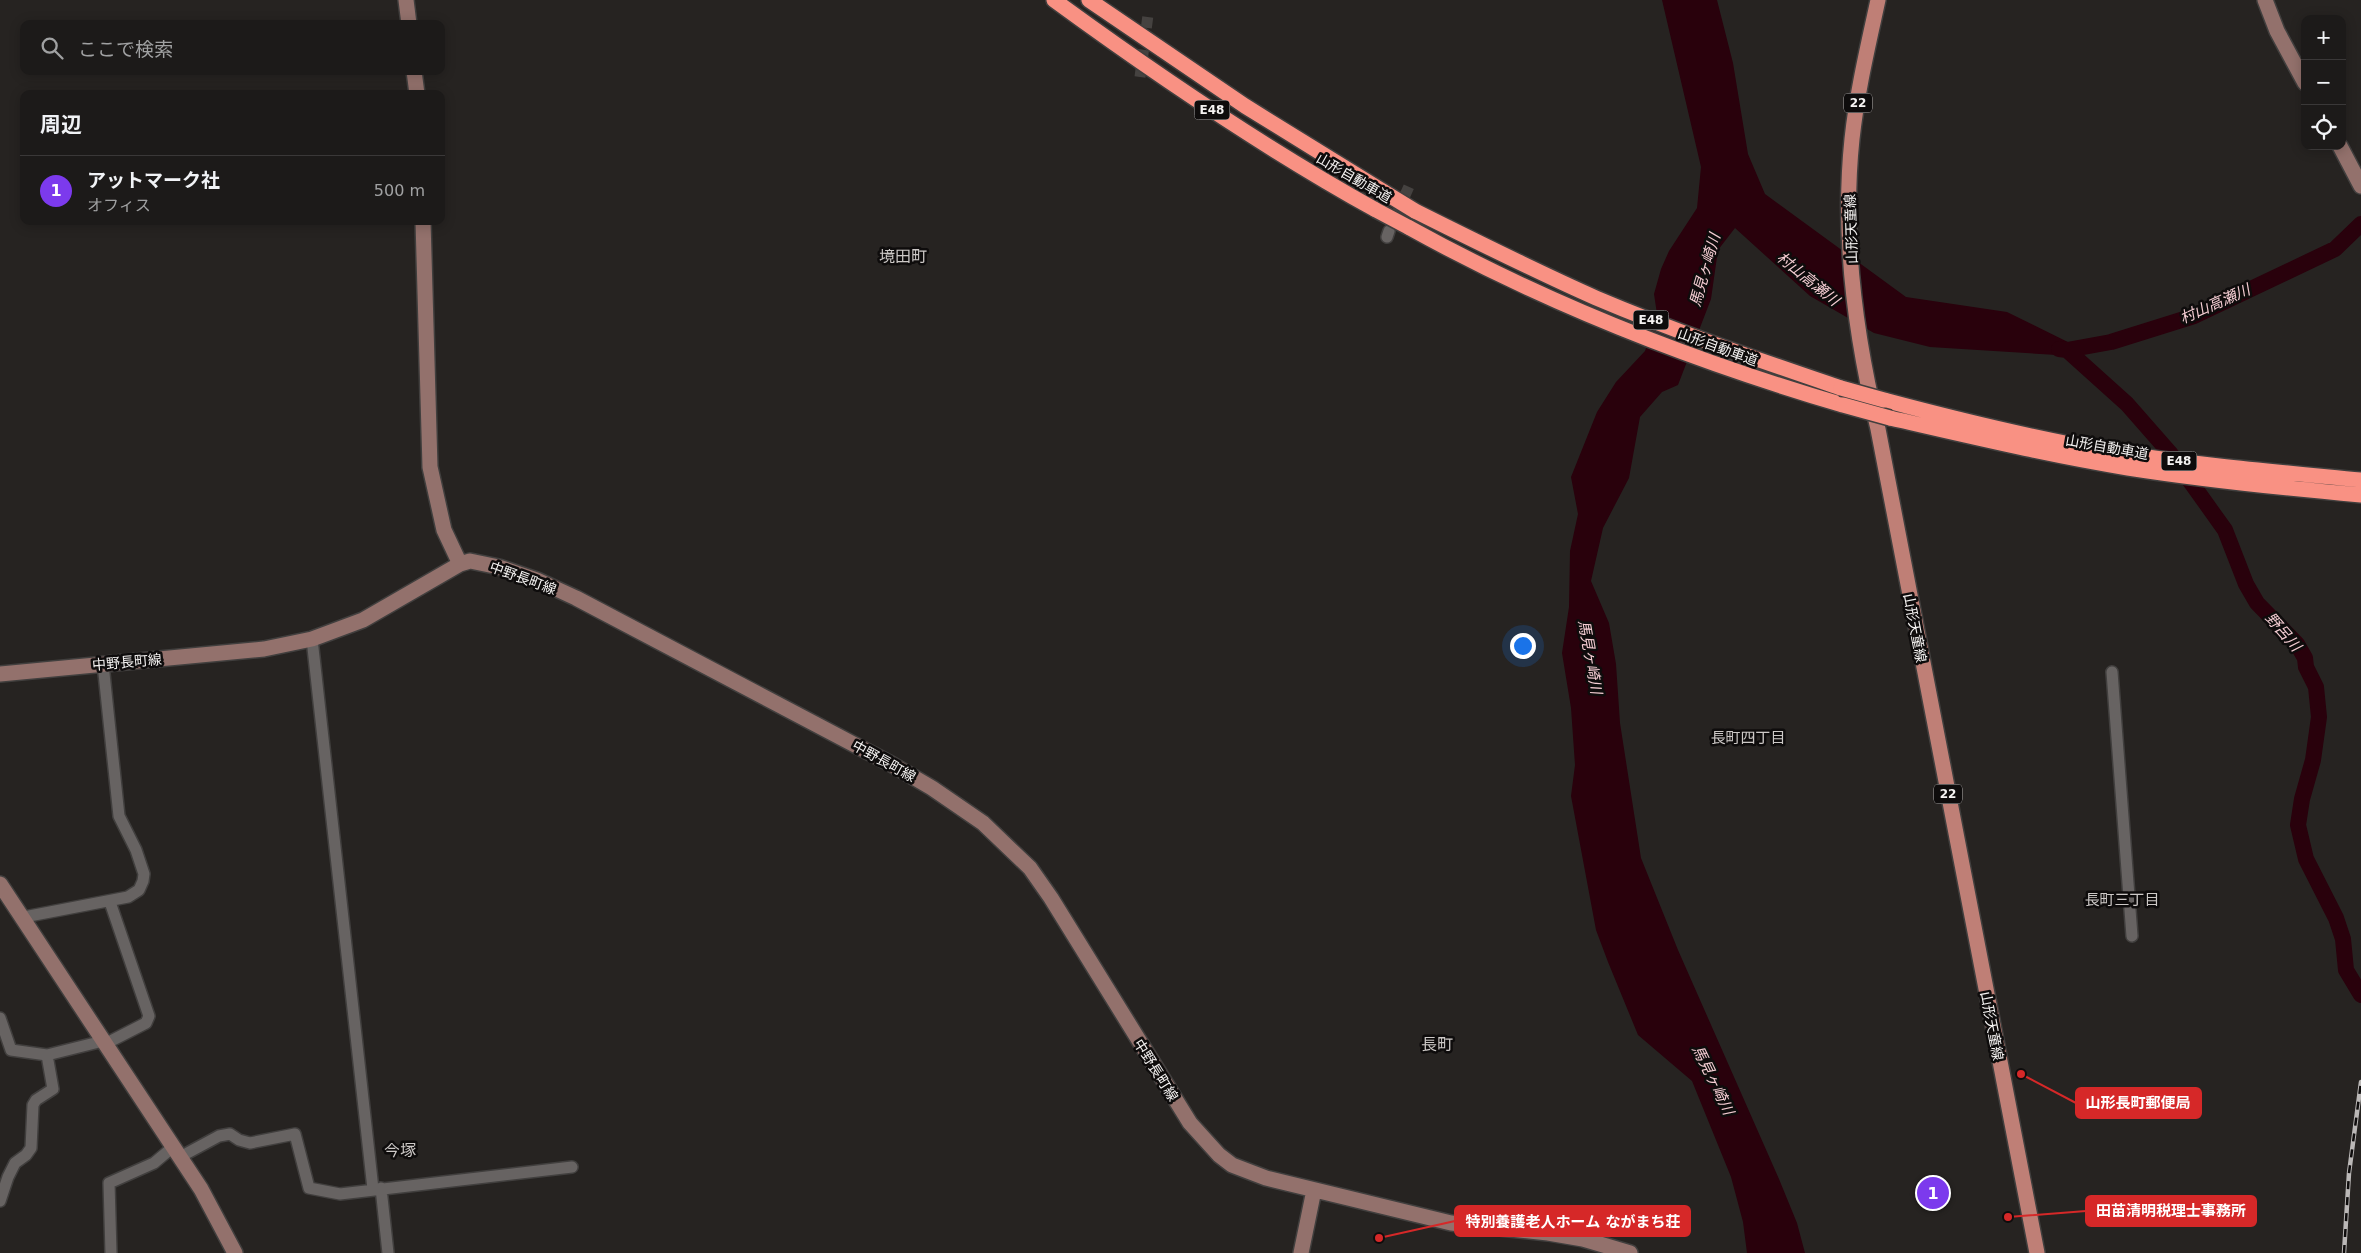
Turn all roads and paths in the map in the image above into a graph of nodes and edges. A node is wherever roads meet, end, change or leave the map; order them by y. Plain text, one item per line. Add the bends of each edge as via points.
1 (406, 0) edge
2 (1054, 0) edge
3 (1089, 0) edge
4 (1878, 0) edge
5 (2265, 0) edge
6 (408, 20) edge
7 (415, 75) edge
8 (2301, 76) edge
9 (416, 90) edge
10 (2341, 150) edge
11 (2361, 186) edge
12 (423, 225) edge
13 (2361, 480) edge
14 (2361, 495) edge
15 (460, 564) junction
16 (312, 639) junction
17 (102, 664) junction
18 (2112, 672) dead end
19 (0, 674) edge
20 (0, 884) edge
21 (110, 902) junction
22 (24, 917) junction
23 (2132, 936) dead end
24 (0, 1018) edge
25 (104, 1042) junction
26 (47, 1055) junction
27 (176, 1152) junction
28 (572, 1167) dead end
29 (377, 1189) junction
30 (1314, 1190) junction
31 (0, 1201) edge
32 (227, 1236) junction
33 (110, 1253) edge
34 (225, 1253) edge
35 (235, 1253) edge
36 (388, 1253) edge
37 (1301, 1253) edge
38 (1630, 1253) edge
39 (2037, 1253) edge

1 - 6 main road
2 - 14 highway, 山形自動車道 / E48, bridge via 1242,130 1376,210 1446,248 1570,306 1677,350 1777,386 1975,438 2129,468
3 - 13 highway, 山形自動車道 / E48, bridge via 1245,106 1415,211 1517,262 1678,331 1841,388 1960,420 2112,452
4 - 39 main road, 山形天童線 / 22 via 1852,138 1849,207 1859,334
5 - 8 main road
7 - 9 main road
10 - 11 main road
12 - 15 main road via 430,467 444,530
15 - 16 main road, 中野長町線 via 363,620
15 - 30 main road, 中野長町線 via 470,561 499,567 576,598 890,764 968,812 1012,848 1052,898 1162,1080 1208,1144 1232,1165 1245,1171
16 - 17 main road, 中野長町線 via 264,649
16 - 29 street
17 - 19 main road, 中野長町線
17 - 21 street via 119,816 144,874 135,894
18 - 23 street
20 - 22 main road
21 - 22 street
21 - 25 street via 149,1016 146,1022
22 - 25 main road
24 - 26 street via 11,1050
25 - 26 street
25 - 27 main road
26 - 31 street via 53,1088 33,1105 31,1148 15,1163
27 - 29 street via 230,1134 250,1143 295,1134 309,1188 340,1194
27 - 32 main road
27 - 33 street via 109,1183
28 - 29 street
29 - 36 street
30 - 37 main road
30 - 38 main road, 中野長町線 via 1450,1223 1548,1233
32 - 34 street
32 - 35 main road

